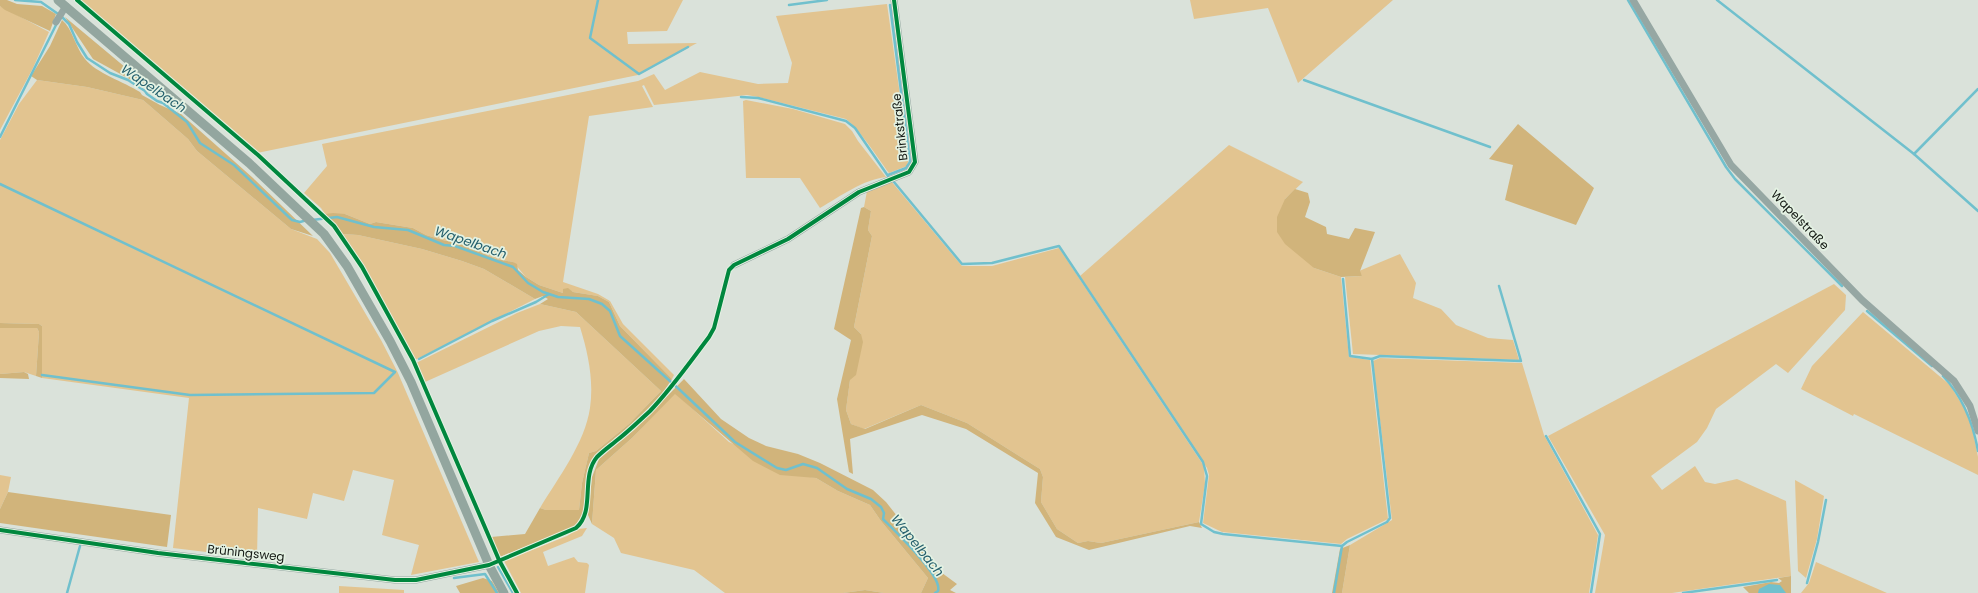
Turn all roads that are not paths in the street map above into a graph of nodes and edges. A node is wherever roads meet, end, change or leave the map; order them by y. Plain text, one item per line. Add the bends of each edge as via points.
1 (58, 0) edge
2 (894, 0) edge
3 (1633, 0) edge
4 (66, 6) junction
5 (56, 22) dead end
6 (734, 265) dead end
7 (1978, 431) edge
8 (0, 530) edge
9 (489, 565) junction
10 (504, 593) edge

1 - 4 main road
2 - 6 street, Brinkstraße via 916,162 914,167 909,172 859,192 788,239
3 - 7 street, Wapelstraße via 1731,165 1862,300 1954,381 1970,406
4 - 5 street
4 - 9 main road via 300,209 324,234 348,266 411,382
8 - 9 street, Brüningsweg via 158,553 395,580 416,580
9 - 10 main road

